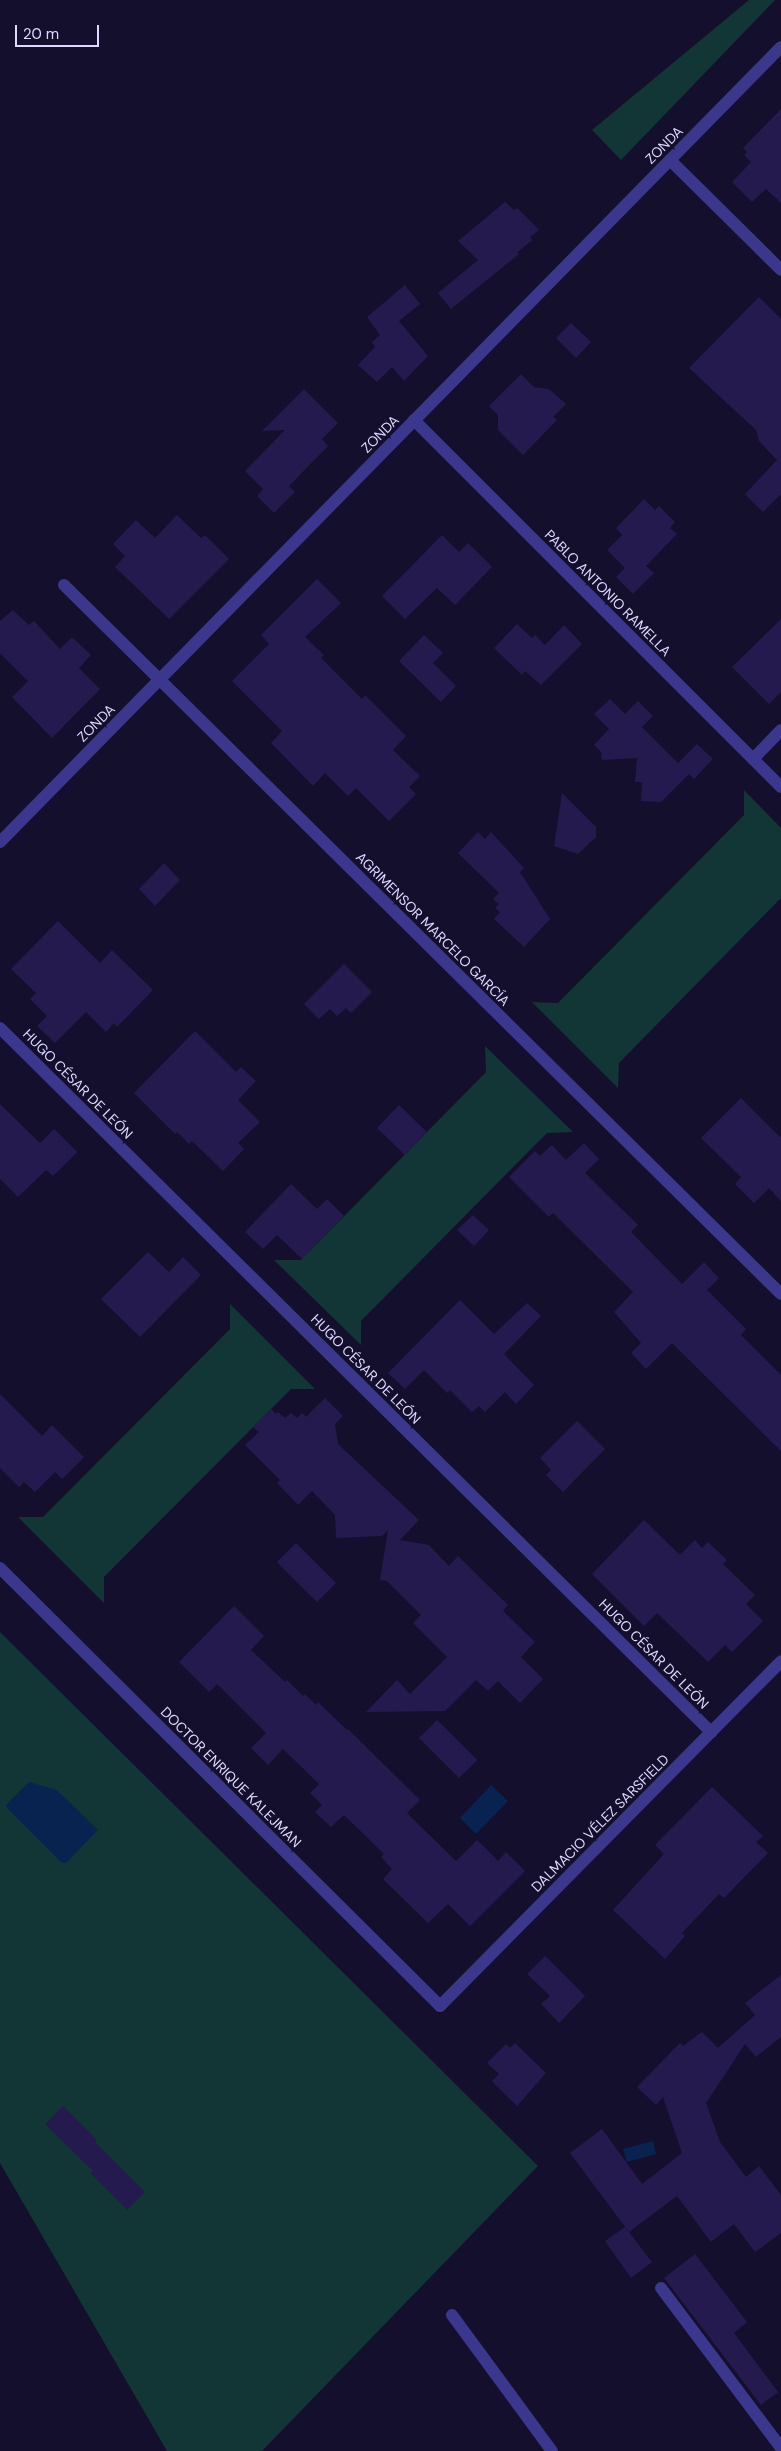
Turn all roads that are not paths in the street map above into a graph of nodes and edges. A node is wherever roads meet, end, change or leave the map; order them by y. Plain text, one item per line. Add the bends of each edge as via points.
1 (781, 47) edge
2 (670, 160) junction
3 (781, 270) edge
4 (414, 420) junction
5 (64, 584) dead end
6 (160, 679) junction
7 (781, 730) edge
8 (753, 759) junction
9 (781, 787) edge
10 (0, 842) edge
11 (0, 1028) edge
12 (781, 1294) edge
13 (0, 1568) edge
14 (781, 1661) edge
15 (711, 1732) junction
16 (440, 2006) joint
17 (662, 2288) dead end
18 (452, 2315) dead end
19 (781, 2448) edge
20 (552, 2451) edge

1 - 2 street, ZONDA
2 - 3 street
2 - 4 street, ZONDA
4 - 6 street, ZONDA
4 - 8 street, PABLO ANTONIO RAMELLA
5 - 6 street, AGRIMENSOR MARCELO GARCÍA
6 - 10 street, ZONDA
6 - 12 street, AGRIMENSOR MARCELO GARCÍA
7 - 8 street
8 - 9 street, PABLO ANTONIO RAMELLA
11 - 15 street, HUGO CÉSAR DE LEÓN
13 - 16 street, DOCTOR ENRIQUE KALEJMAN
14 - 15 street, DALMACIO VÉLEZ SARSFIELD
15 - 16 street, DALMACIO VÉLEZ SARSFIELD
17 - 19 street
18 - 20 street

